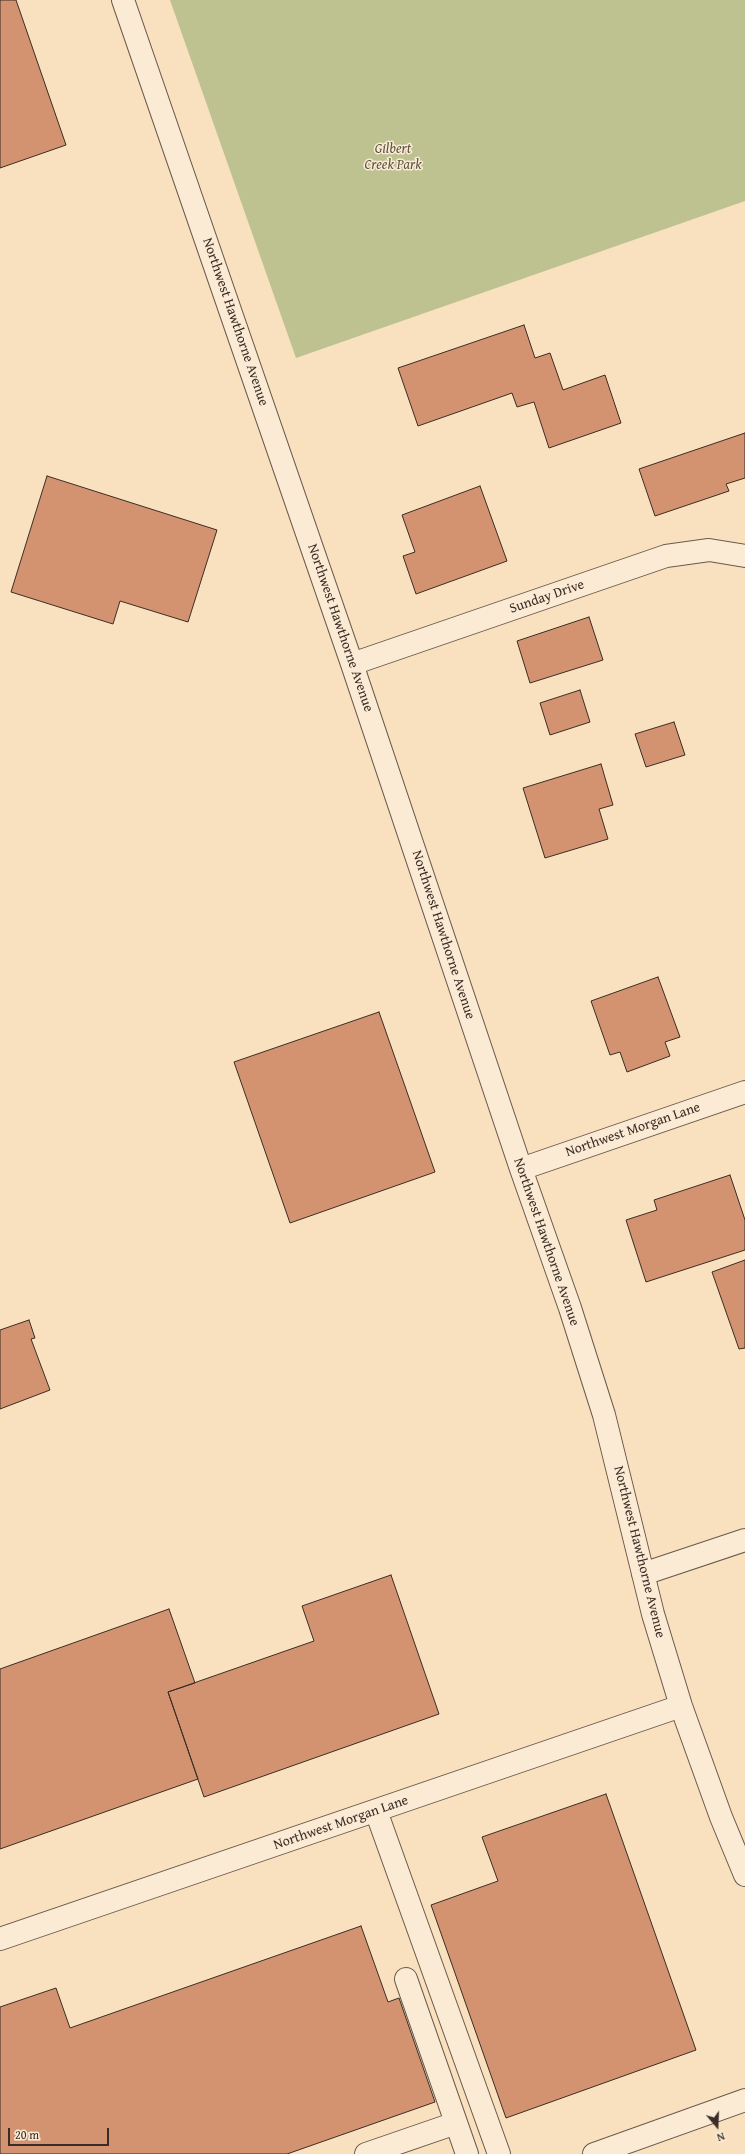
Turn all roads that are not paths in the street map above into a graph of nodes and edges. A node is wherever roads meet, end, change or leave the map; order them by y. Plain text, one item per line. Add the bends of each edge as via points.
1 (123, 0) edge
2 (745, 556) edge
3 (352, 664) junction
4 (745, 1092) edge
5 (521, 1169) junction
6 (745, 1540) edge
7 (643, 1574) junction
8 (681, 1706) junction
9 (376, 1811) junction
10 (745, 1875) edge
11 (0, 1939) edge
12 (406, 1979) dead end
13 (745, 2100) edge
14 (456, 2123) junction
15 (366, 2154) edge
16 (467, 2154) edge
17 (499, 2154) edge
18 (594, 2154) edge

1 - 3 street, Northwest Hawthorne Avenue
2 - 3 street, Sunday Drive via 709,550 666,556
3 - 5 street, Northwest Hawthorne Avenue
4 - 5 street, Northwest Morgan Lane
5 - 7 street, Northwest Hawthorne Avenue via 604,1415
6 - 7 street
7 - 8 street, Northwest Hawthorne Avenue
8 - 9 street, Northwest Morgan Lane
8 - 10 street, Northwest Hawthorne Avenue
9 - 11 street, Northwest Morgan Lane
9 - 17 street
12 - 14 street
13 - 18 street
14 - 15 street
14 - 16 street

